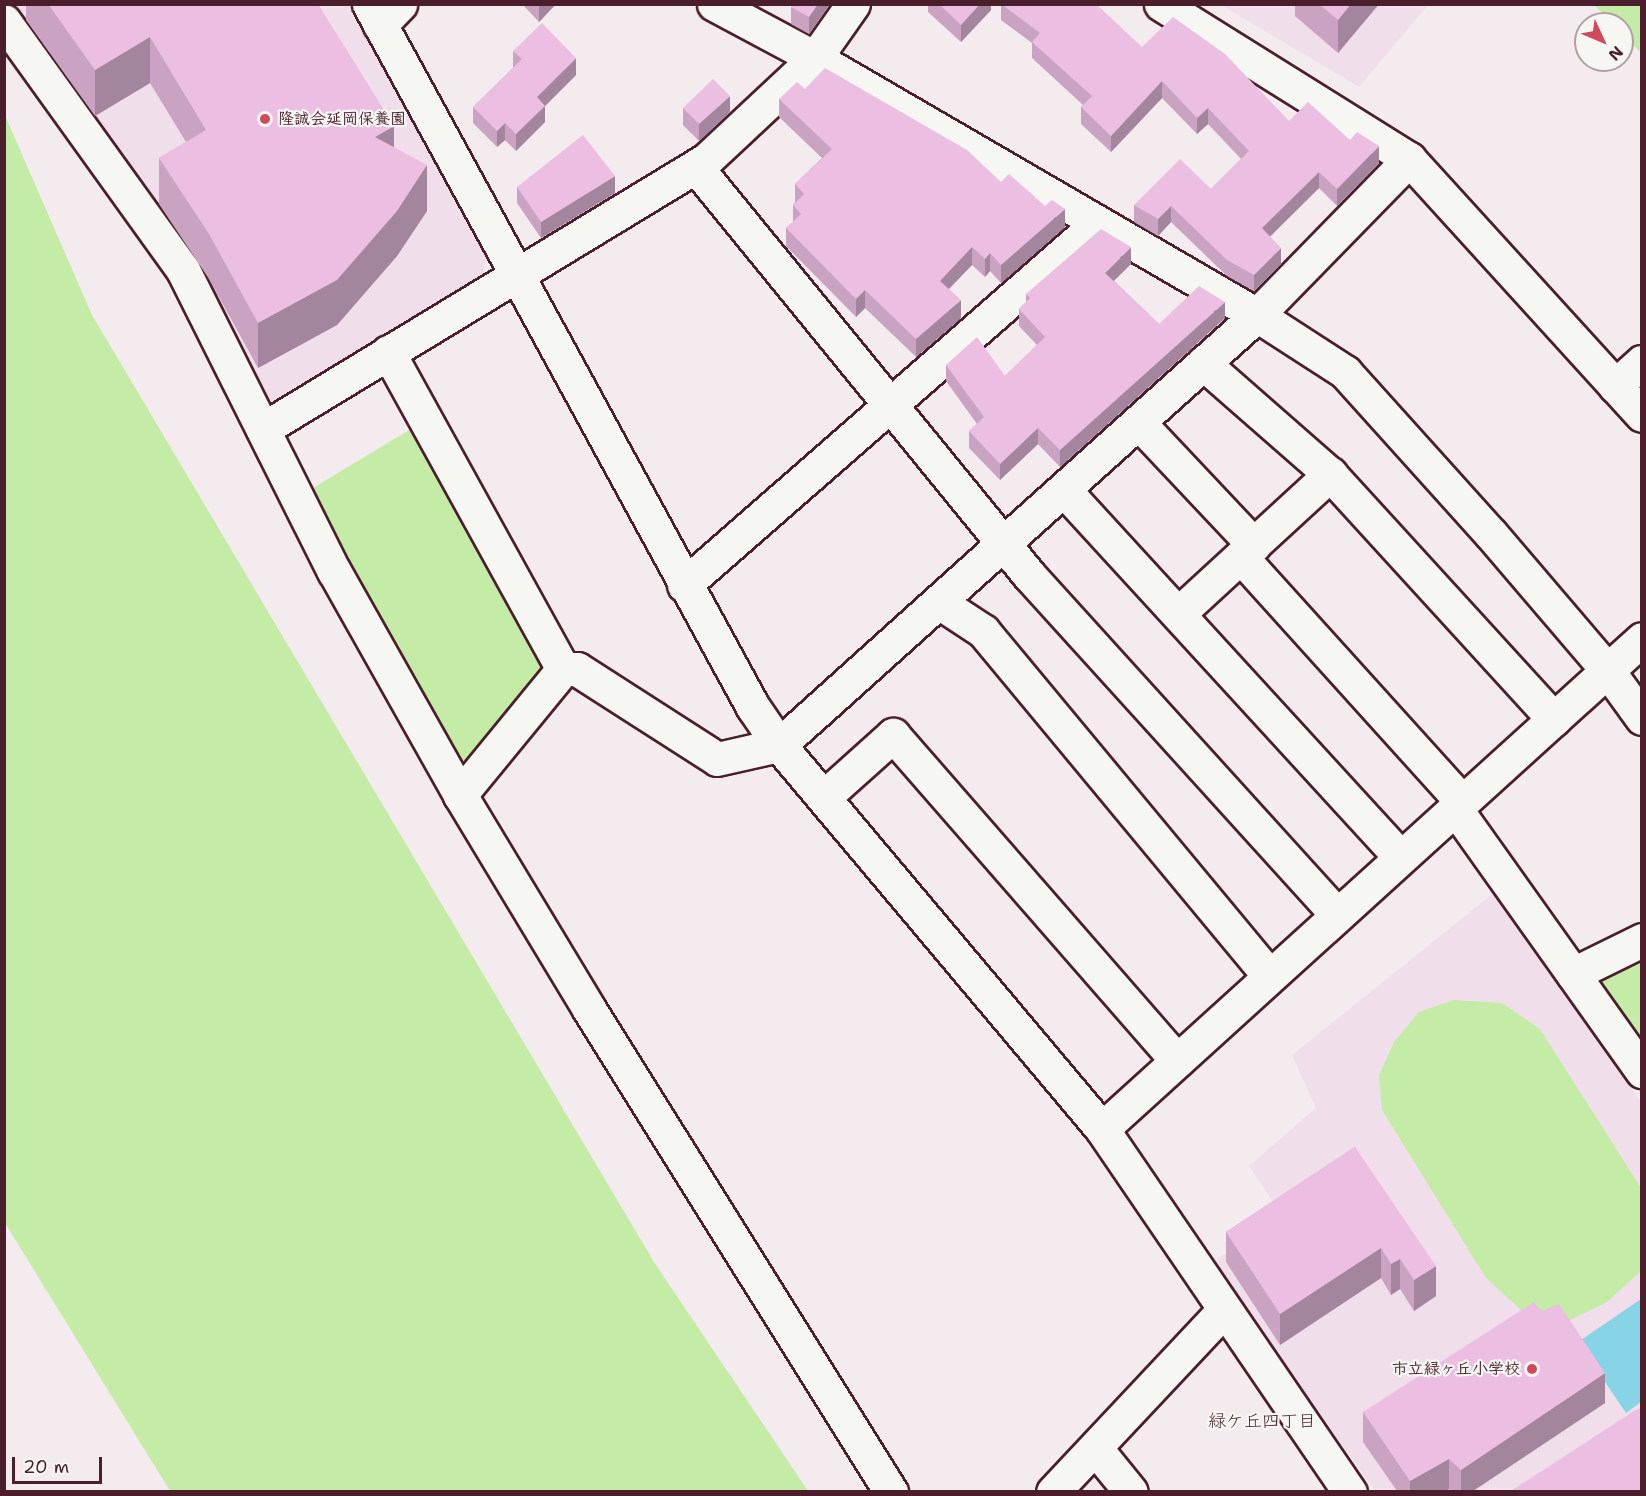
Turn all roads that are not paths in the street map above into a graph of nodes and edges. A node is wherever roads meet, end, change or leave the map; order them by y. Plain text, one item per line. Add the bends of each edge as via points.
1 (714, 4) edge
2 (854, 4) edge
3 (1161, 4) edge
4 (383, 11) edge
5 (4, 21) edge
6 (815, 58) junction
7 (1409, 159) junction
8 (696, 168) junction
9 (1097, 224) junction
10 (515, 274) junction
11 (1257, 315) junction
12 (388, 352) junction
13 (1641, 362) edge
14 (1203, 363) junction
15 (1615, 386) junction
16 (891, 406) junction
17 (1641, 415) edge
18 (1138, 422) junction
19 (263, 429) junction
20 (1330, 474) junction
21 (1064, 490) junction
22 (1004, 544) junction
23 (1247, 551) junction
24 (684, 585) junction
25 (939, 602) junction
26 (1178, 614) junction
27 (1641, 639) edge
28 (563, 669) junction
29 (1608, 671) junction
30 (1641, 718) edge
31 (1554, 719) junction
32 (779, 745) junction
33 (460, 795) junction
34 (824, 797) junction
35 (1459, 805) junction
36 (1400, 857) junction
37 (1336, 914) junction
38 (1641, 940) edge
39 (1573, 974) junction
40 (1269, 976) junction
41 (1177, 1060) junction
42 (1641, 1071) edge
43 (1102, 1129) junction
44 (1224, 1310) junction
45 (1096, 1449) junction
46 (891, 1491) edge
47 (1053, 1491) edge
48 (1131, 1491) edge
49 (1350, 1491) edge

1 - 6 street
2 - 6 street
3 - 7 street
4 - 10 street
5 - 19 street via 183,270
6 - 8 street
6 - 9 street
7 - 11 street
7 - 15 street
8 - 10 street
8 - 16 street
9 - 11 street
9 - 16 street
10 - 12 street
10 - 24 street
11 - 14 street
11 - 29 street via 1345,372
12 - 19 street
12 - 28 street
13 - 15 street
14 - 18 street
14 - 20 street
15 - 17 street
16 - 22 street
16 - 24 street
18 - 21 street
18 - 23 street
19 - 33 street via 334,571
20 - 23 street
20 - 31 street
21 - 22 street
21 - 26 street
22 - 25 street
22 - 37 street
23 - 26 street
23 - 35 street
24 - 32 street
25 - 32 street
25 - 40 street via 983,631
26 - 36 street
27 - 29 street
28 - 32 street via 577,669 717,759
28 - 33 street
29 - 30 street
29 - 31 street
31 - 35 street
32 - 34 street
33 - 46 street via 589,1010
34 - 41 street via 893,735
34 - 43 street
35 - 36 street
35 - 39 street
36 - 37 street
37 - 40 street
38 - 39 street
39 - 42 street
40 - 41 street
41 - 43 street
43 - 44 street
44 - 45 street
44 - 49 street
45 - 47 street
45 - 48 street

